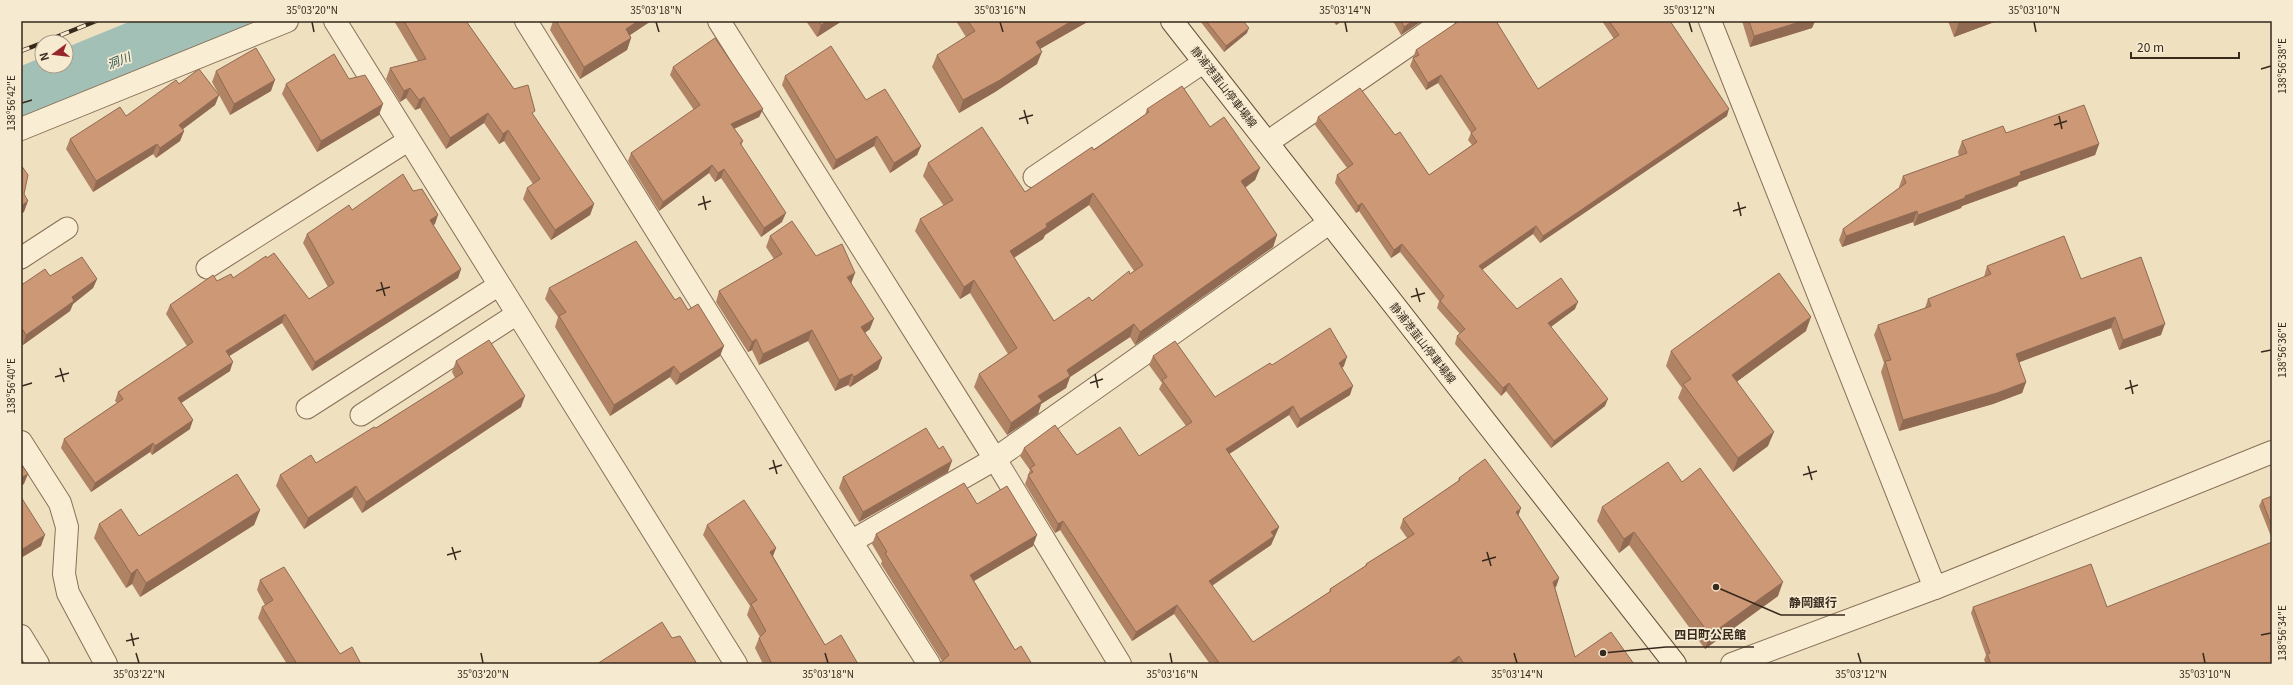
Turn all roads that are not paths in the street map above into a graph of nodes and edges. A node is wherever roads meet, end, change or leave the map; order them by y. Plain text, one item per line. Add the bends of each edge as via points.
1 (287, 21) edge
2 (334, 21) edge
3 (526, 21) edge
4 (719, 21) edge
5 (1172, 21) edge
6 (1444, 21) edge
7 (1710, 21) edge
8 (1204, 62) junction
9 (21, 129) edge
10 (409, 140) junction
11 (1268, 142) junction
12 (1034, 177) dead end
13 (1329, 223) junction
14 (66, 228) dead end
15 (21, 258) edge
16 (207, 268) dead end
17 (499, 285) junction
18 (517, 314) junction
19 (307, 408) dead end
20 (361, 415) dead end
21 (21, 442) edge
22 (2272, 452) edge
23 (995, 459) junction
24 (852, 542) junction
25 (1935, 588) junction
26 (21, 636) edge
27 (729, 662) edge
28 (38, 664) edge
29 (106, 664) edge
30 (929, 664) edge
31 (1120, 664) edge
32 (1675, 664) edge
33 (1732, 664) edge

1 - 9 street
2 - 10 street
3 - 24 street
4 - 23 street
5 - 8 street, 静浦港韮山停車場線
6 - 11 street
7 - 25 street
8 - 11 street, 静浦港韮山停車場線
8 - 12 lane
10 - 16 lane
10 - 17 street
11 - 13 street, 静浦港韮山停車場線
13 - 23 street
13 - 32 street, 静浦港韮山停車場線
14 - 15 lane
17 - 18 street
17 - 19 lane
18 - 20 lane
18 - 27 street
21 - 29 street via 60,503 67,527 64,574 68,593
22 - 25 street
23 - 24 street
23 - 31 street
24 - 30 street
25 - 33 street
26 - 28 street

